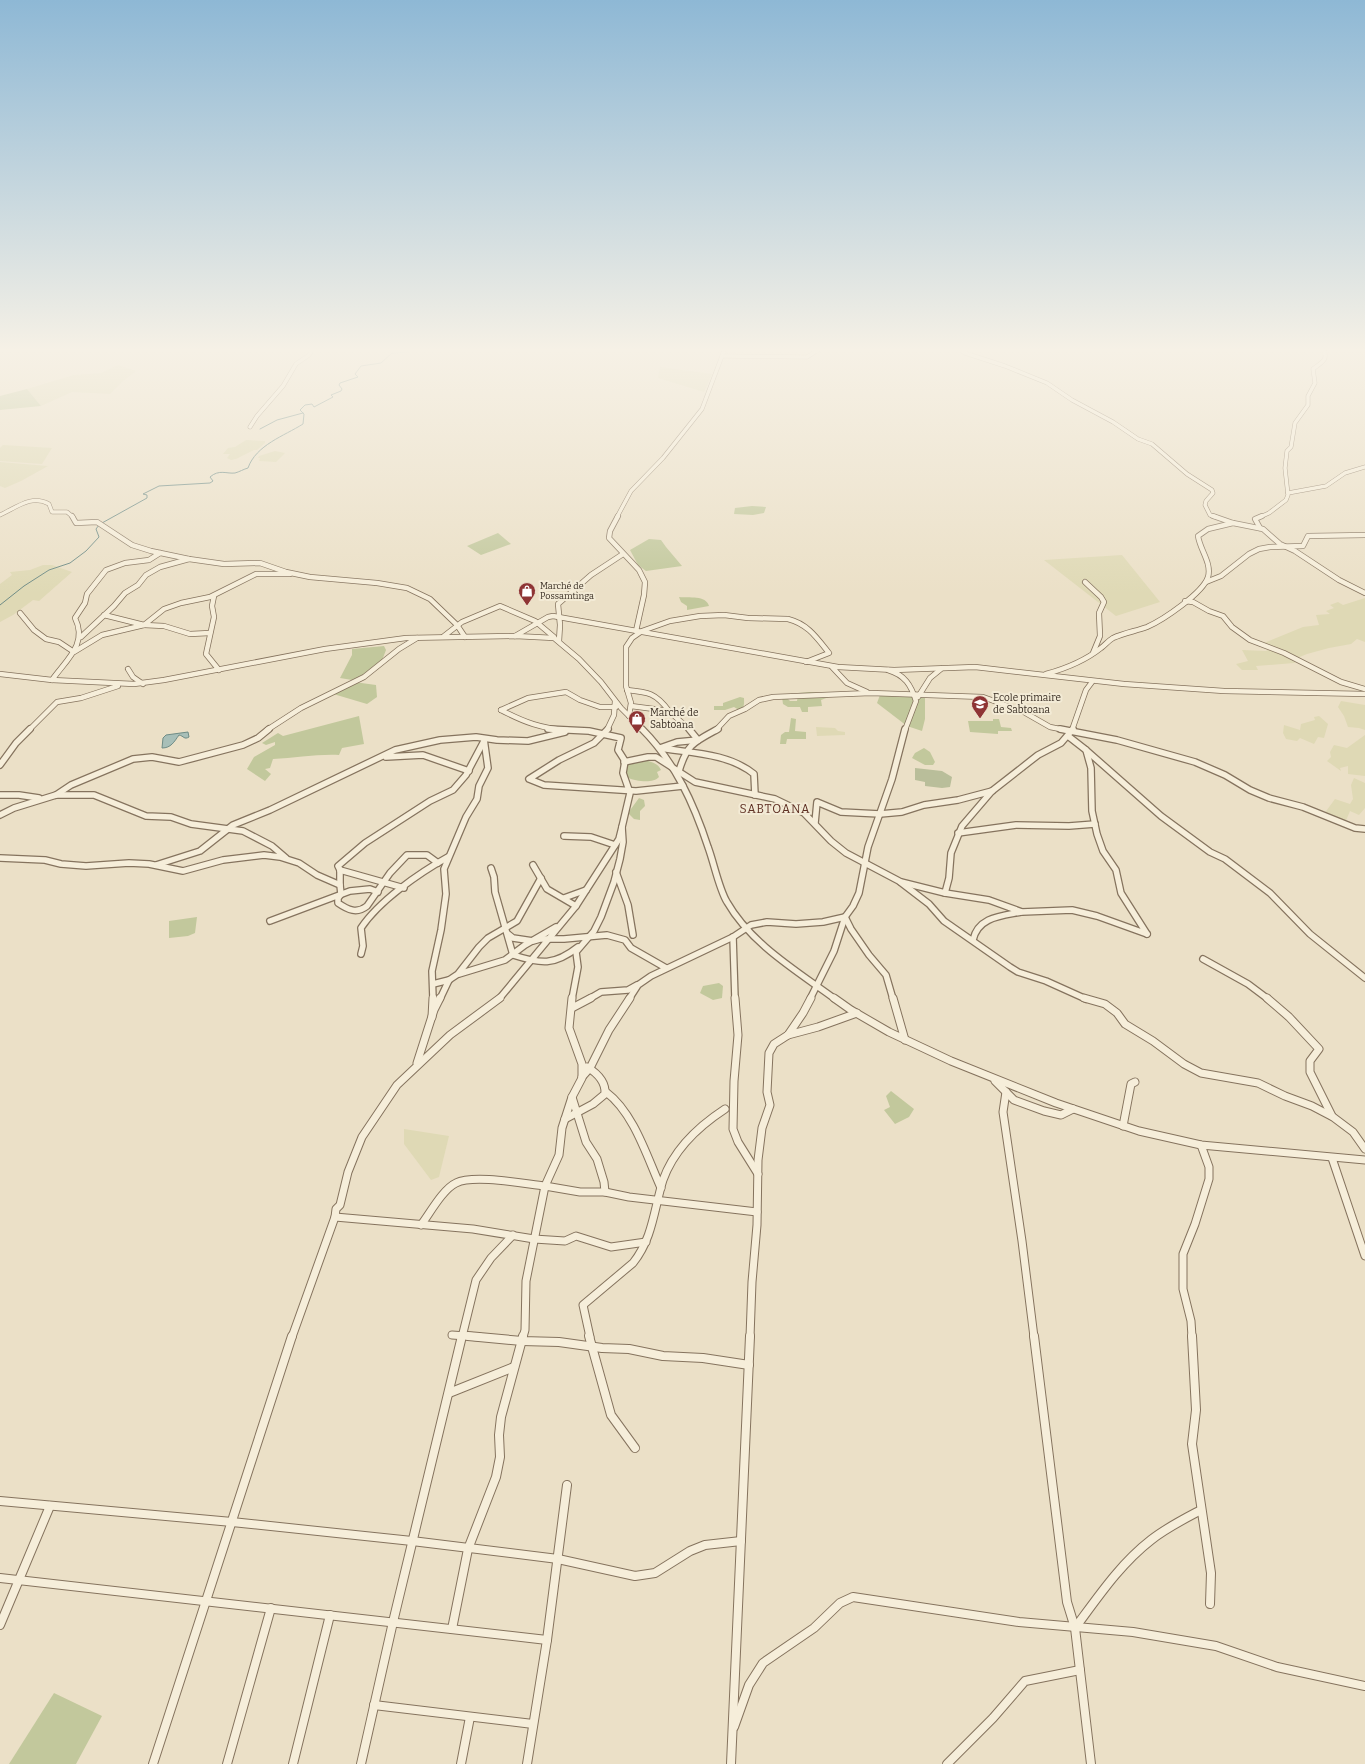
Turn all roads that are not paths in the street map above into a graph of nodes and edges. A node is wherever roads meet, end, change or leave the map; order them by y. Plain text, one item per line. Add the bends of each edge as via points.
1 (685, 430) edge
2 (1125, 430) edge
3 (1294, 430) edge
4 (1365, 467) edge
5 (1288, 493) junction
6 (0, 515) edge
7 (1233, 523) junction
8 (1260, 528) junction
9 (1365, 535) edge
10 (1287, 547) junction
11 (160, 553) junction
12 (623, 554) junction
13 (189, 559) junction
14 (150, 564) junction
15 (293, 573) junction
16 (146, 574) junction
17 (1085, 582) dead end
18 (1206, 582) junction
19 (1365, 594) edge
20 (214, 596) junction
21 (1184, 601) junction
22 (20, 613) dead end
23 (104, 615) junction
24 (559, 617) junction
25 (538, 624) junction
26 (144, 625) junction
27 (457, 625) junction
28 (636, 631) junction
29 (641, 631) junction
30 (210, 633) junction
31 (515, 636) junction
32 (81, 637) junction
33 (419, 637) junction
34 (442, 637) junction
35 (465, 637) junction
36 (556, 639) junction
37 (74, 652) junction
38 (1093, 653) junction
39 (805, 662) junction
40 (830, 666) junction
41 (945, 668) junction
42 (128, 670) dead end
43 (219, 670) junction
44 (888, 670) junction
45 (0, 674) edge
46 (1042, 674) junction
47 (52, 680) junction
48 (1092, 682) junction
49 (143, 684) junction
50 (125, 685) junction
51 (1365, 689) edge
52 (627, 690) junction
53 (871, 693) junction
54 (1365, 694) edge
55 (916, 697) junction
56 (616, 704) junction
57 (631, 706) junction
58 (669, 711) junction
59 (629, 716) junction
60 (569, 731) junction
61 (605, 733) junction
62 (1070, 734) junction
63 (484, 739) junction
64 (698, 740) junction
65 (659, 748) junction
66 (1086, 750) junction
67 (685, 752) junction
68 (380, 758) junction
69 (624, 762) junction
70 (0, 765) edge
71 (673, 768) junction
72 (469, 771) junction
73 (679, 771) junction
74 (683, 786) junction
75 (629, 790) junction
76 (992, 791) junction
77 (0, 795) edge
78 (56, 795) junction
79 (755, 795) junction
80 (43, 798) junction
81 (880, 814) junction
82 (0, 815) edge
83 (815, 823) junction
84 (1095, 824) junction
85 (622, 827) junction
86 (229, 828) junction
87 (1365, 829) edge
88 (958, 833) junction
89 (564, 836) dead end
90 (615, 845) junction
91 (448, 856) junction
92 (0, 858) edge
93 (287, 859) junction
94 (864, 862) junction
95 (438, 863) junction
96 (156, 865) junction
97 (532, 866) dead end
98 (490, 868) dead end
99 (340, 870) junction
100 (616, 872) junction
101 (541, 878) junction
102 (899, 881) junction
103 (384, 882) junction
104 (340, 885) junction
105 (404, 888) junction
106 (586, 890) junction
107 (378, 892) junction
108 (945, 893) junction
109 (341, 894) junction
110 (564, 898) junction
111 (576, 906) junction
112 (1022, 912) junction
113 (845, 917) junction
114 (270, 921) dead end
115 (559, 925) junction
116 (505, 928) junction
117 (746, 928) junction
118 (508, 934) junction
119 (633, 935) dead end
120 (588, 936) junction
121 (733, 937) junction
122 (548, 939) junction
123 (973, 940) junction
124 (533, 941) junction
125 (582, 943) junction
126 (361, 954) dead end
127 (513, 955) junction
128 (1203, 959) dead end
129 (532, 961) junction
130 (666, 968) junction
131 (458, 974) junction
132 (1365, 978) edge
133 (449, 980) junction
134 (433, 984) junction
135 (638, 984) junction
136 (817, 986) junction
137 (572, 1008) junction
138 (857, 1013) junction
139 (432, 1017) junction
140 (788, 1035) junction
141 (905, 1040) junction
142 (582, 1064) junction
143 (416, 1065) junction
144 (590, 1068) junction
145 (582, 1078) junction
146 (992, 1078) junction
147 (1135, 1082) dead end
148 (606, 1092) junction
149 (1006, 1092) junction
150 (572, 1097) junction
151 (726, 1109) dead end
152 (1074, 1109) junction
153 (577, 1111) junction
154 (1333, 1117) junction
155 (565, 1119) junction
156 (1123, 1126) junction
157 (1201, 1145) junction
158 (1365, 1149) edge
159 (1332, 1158) junction
160 (1365, 1160) edge
161 (758, 1174) junction
162 (545, 1186) junction
163 (661, 1188) junction
164 (605, 1192) junction
165 (659, 1200) junction
166 (757, 1212) junction
167 (335, 1217) junction
168 (420, 1225) junction
169 (513, 1236) junction
170 (534, 1239) junction
171 (646, 1242) junction
172 (1365, 1256) edge
173 (452, 1335) dead end
174 (464, 1336) junction
175 (522, 1341) junction
176 (591, 1346) junction
177 (749, 1365) junction
178 (514, 1367) junction
179 (449, 1393) junction
180 (635, 1448) dead end
181 (567, 1485) dead end
182 (0, 1501) edge
183 (50, 1506) junction
184 (1201, 1510) junction
185 (232, 1522) junction
186 (412, 1541) junction
187 (741, 1541) junction
188 (468, 1549) junction
189 (558, 1559) junction
190 (0, 1578) edge
191 (19, 1580) junction
192 (206, 1601) junction
193 (1210, 1604) dead end
194 (271, 1608) junction
195 (330, 1615) junction
196 (393, 1622) junction
197 (0, 1624) edge
198 (1075, 1628) junction
199 (452, 1629) junction
200 (547, 1640) junction
201 (1080, 1670) junction
202 (1365, 1686) edge
203 (374, 1705) junction
204 (470, 1717) junction
205 (533, 1724) junction
206 (732, 1733) junction
207 (153, 1764) edge
208 (227, 1764) edge
209 (293, 1764) edge
210 (361, 1764) edge
211 (462, 1764) edge
212 (527, 1764) edge
213 (731, 1764) edge
214 (947, 1764) edge
215 (1092, 1764) edge

1 - 12 street via 631,491 612,528 609,538
2 - 7 street via 1152,444 1187,474 1212,490 1213,493 1205,505 1210,515
3 - 5 street via 1285,468
4 - 5 street via 1345,473 1326,486
5 - 8 street via 1286,500 1278,507 1255,519
6 - 11 street via 27,501 37,500 48,503 52,512 71,514 76,523 97,522 132,545
7 - 8 street
7 - 18 street via 1208,529 1198,536 1207,559
8 - 10 street
9 - 10 street via 1308,536 1302,546
10 - 18 street via 1273,546 1252,552 1222,575
10 - 19 street
11 - 13 street
11 - 14 street
12 - 24 street via 597,570 558,604
12 - 28 street via 634,564 646,582 647,590
13 - 15 street via 224,564 260,563
13 - 16 street
14 - 16 street
14 - 32 street via 134,562 111,566 98,578 75,618 80,626
15 - 20 street via 257,574
15 - 27 street via 407,588 430,599
16 - 23 street via 138,585 124,593
17 - 38 street via 1104,602 1099,613 1100,636
18 - 21 street
20 - 26 street via 176,604 159,612
20 - 30 street via 214,617
21 - 38 street via 1152,625 1109,640
21 - 51 street via 1193,602 1223,616 1232,627 1250,640 1284,652 1341,682
22 - 37 street via 34,630 46,639 59,642
23 - 26 street
23 - 32 street
24 - 25 street via 547,616
24 - 28 street
24 - 36 street via 560,625
25 - 27 street via 500,606
25 - 31 street via 524,628
25 - 36 street
26 - 30 street via 164,626 193,634
26 - 37 street via 102,635
27 - 34 street
27 - 35 street
28 - 29 street
29 - 39 street
29 - 39 street via 657,625 722,615 788,619 810,629 828,653
29 - 52 street via 626,647
30 - 43 street via 206,654
31 - 35 street
31 - 36 street
32 - 37 street
33 - 34 street
33 - 43 street via 325,649
33 - 78 street via 399,649 364,677 301,708 258,738 243,745 179,762 152,757 133,759 71,785
34 - 35 street
36 - 56 street via 601,682
37 - 47 street
38 - 46 street via 1062,668
39 - 40 street
40 - 44 street
40 - 53 street via 847,683
41 - 44 street
41 - 46 street via 975,667
41 - 55 street via 930,675 924,689
42 - 49 street
43 - 49 street
44 - 55 street via 905,676
45 - 47 street
46 - 48 street
47 - 50 street
48 - 54 street via 1224,691
48 - 62 street via 1086,690
49 - 50 street
50 - 70 street via 57,702 16,743
52 - 57 street
52 - 58 street via 656,695
53 - 55 street
53 - 64 street via 765,698 729,716 718,729
55 - 62 street via 989,699 1022,711 1050,727
55 - 81 street
56 - 59 street
56 - 60 street via 600,707 566,692 528,698 501,710 539,727
56 - 61 street via 613,722
57 - 58 street
57 - 59 street
58 - 64 street via 687,726
59 - 65 street
60 - 61 street
60 - 63 street via 528,741
61 - 69 street via 621,738 618,750
61 - 75 street via 589,746 569,754 529,779 544,785
62 - 66 street
62 - 76 street
62 - 87 street via 1148,748 1195,762 1269,798
63 - 68 street via 435,740 395,750
63 - 72 street
63 - 91 street via 488,768 479,786 477,799
64 - 65 street via 677,742
64 - 67 street
65 - 67 street
65 - 71 street
66 - 84 street via 1091,768
66 - 132 street via 1161,816 1270,893 1310,934
67 - 73 street
67 - 79 street via 740,764 754,772
68 - 72 street via 423,754
68 - 86 street
69 - 71 street via 652,756
69 - 75 street via 623,773
71 - 73 street
71 - 74 street
72 - 99 street via 453,790 430,801 364,843 338,866
73 - 79 street via 703,785
74 - 75 street
74 - 117 street via 701,825 722,894
75 - 85 street
76 - 81 street via 902,812
76 - 88 street
77 - 80 street
78 - 80 street
78 - 86 street via 94,795 146,816 171,817 191,824
79 - 83 street via 782,801 804,812
80 - 82 street
81 - 83 street via 841,812 817,802
81 - 94 street
83 - 94 street via 846,853
84 - 88 street via 1023,825
84 - 112 street via 1103,851 1116,870 1121,893 1147,934 1072,910
85 - 90 street
85 - 100 street via 623,842
86 - 93 street via 252,835 272,846
86 - 96 street via 200,851
88 - 108 street via 951,852
89 - 90 street via 591,837
90 - 106 street
91 - 95 street
91 - 134 street via 444,869 445,903 434,958
92 - 96 street via 45,860 86,866 129,863
93 - 96 street via 264,856 235,858 183,871
93 - 104 street
94 - 102 street
94 - 113 street via 859,893
95 - 103 street via 427,855 407,854
95 - 105 street via 421,872
97 - 101 street
98 - 116 street
99 - 103 street
99 - 104 street
100 - 119 street via 628,905
100 - 120 street via 601,917 594,931
101 - 110 street via 547,889
101 - 116 street via 516,921
102 - 108 street
102 - 123 street via 929,904 944,921
103 - 105 street
103 - 107 street
104 - 109 street
105 - 126 street via 372,912 361,928
106 - 110 street
106 - 111 street
107 - 109 street via 366,889
107 - 109 street via 363,910 358,911 338,903
108 - 112 street via 989,900
109 - 114 street
110 - 111 street
111 - 115 street
112 - 123 street via 985,921 976,929
113 - 117 street via 796,924 767,922 751,924
113 - 136 street via 834,951
113 - 141 street via 862,945 886,975
115 - 122 street
115 - 124 street
116 - 118 street
116 - 131 street via 479,946
117 - 121 street
117 - 136 street via 784,962
118 - 124 street via 513,938
118 - 127 street
120 - 122 street
120 - 125 street
120 - 130 street via 608,935 625,940 631,948
121 - 130 street
121 - 161 street via 738,1035 733,1129
122 - 124 street
122 - 129 street
123 - 154 street via 1018,972 1105,1004 1117,1013 1125,1024 1201,1073 1258,1083
124 - 127 street
125 - 129 street via 563,959 547,963
125 - 137 street via 576,955 578,967
127 - 129 street
127 - 131 street via 501,962
128 - 154 street via 1265,996 1319,1049 1310,1062 1309,1071
129 - 143 street via 498,1000 450,1035
130 - 135 street
131 - 133 street
133 - 134 street
133 - 139 street
134 - 139 street
135 - 137 street via 628,990 601,992
135 - 144 street via 609,1030
136 - 138 street
136 - 140 street
137 - 142 street via 569,1032
138 - 140 street
138 - 141 street
139 - 143 street
140 - 161 street via 774,1044 769,1053 767,1092 770,1105 762,1128
141 - 146 street
142 - 144 street
142 - 145 street
143 - 167 street via 397,1085 363,1134
144 - 145 street
144 - 148 street via 601,1078
145 - 150 street
146 - 149 street
146 - 152 street
147 - 156 street via 1131,1084
148 - 153 street via 598,1102
148 - 163 street via 615,1099 630,1120
149 - 152 street via 1014,1100 1044,1111 1061,1115
149 - 198 street via 1003,1112 1022,1240 1067,1602
150 - 153 street
150 - 155 street
151 - 163 street via 706,1121 694,1134 667,1171
152 - 156 street
153 - 155 street
153 - 164 street via 586,1142 597,1158
154 - 158 street via 1353,1132
155 - 162 street via 560,1151
156 - 157 street
157 - 159 street
157 - 184 street via 1209,1167 1209,1178 1184,1254 1183,1289 1191,1321 1196,1410 1192,1444
159 - 160 street
159 - 172 street
161 - 166 street
162 - 164 street via 580,1192
162 - 168 street via 481,1180 456,1182
162 - 170 street
163 - 165 street
164 - 165 street
165 - 166 street
165 - 171 street
166 - 177 street
167 - 168 street
167 - 185 street via 297,1321
168 - 169 street
169 - 170 street
169 - 174 street via 491,1258 476,1280
170 - 171 street via 565,1241 576,1236 611,1247
170 - 175 street via 526,1281 525,1330
171 - 176 street via 633,1263 583,1306
173 - 174 street
174 - 175 street
174 - 179 street
175 - 176 street
175 - 178 street
176 - 177 street
176 - 180 street via 611,1415
177 - 187 street
178 - 179 street
178 - 188 street via 501,1417 500,1457 496,1477
179 - 186 street
181 - 189 street
182 - 183 street
183 - 185 street
183 - 191 street
184 - 193 street via 1211,1573
184 - 198 street via 1147,1543 1111,1580
185 - 186 street
185 - 192 street
186 - 188 street
186 - 196 street
187 - 189 street via 705,1545 649,1575 634,1576
187 - 206 street
188 - 189 street
188 - 199 street
189 - 200 street
190 - 191 street
191 - 192 street
191 - 197 street
192 - 194 street
192 - 207 street
194 - 195 street
194 - 208 street
195 - 196 street
195 - 209 street
196 - 199 street
196 - 203 street
198 - 201 street
198 - 202 street via 1132,1632 1216,1646 1277,1667
198 - 206 street via 853,1597 840,1603 814,1628 758,1668 744,1696
199 - 200 street
200 - 205 street
201 - 214 street via 1025,1682 994,1718
201 - 215 street
203 - 204 street
203 - 210 street
204 - 205 street
204 - 211 street
205 - 212 street
206 - 213 street

